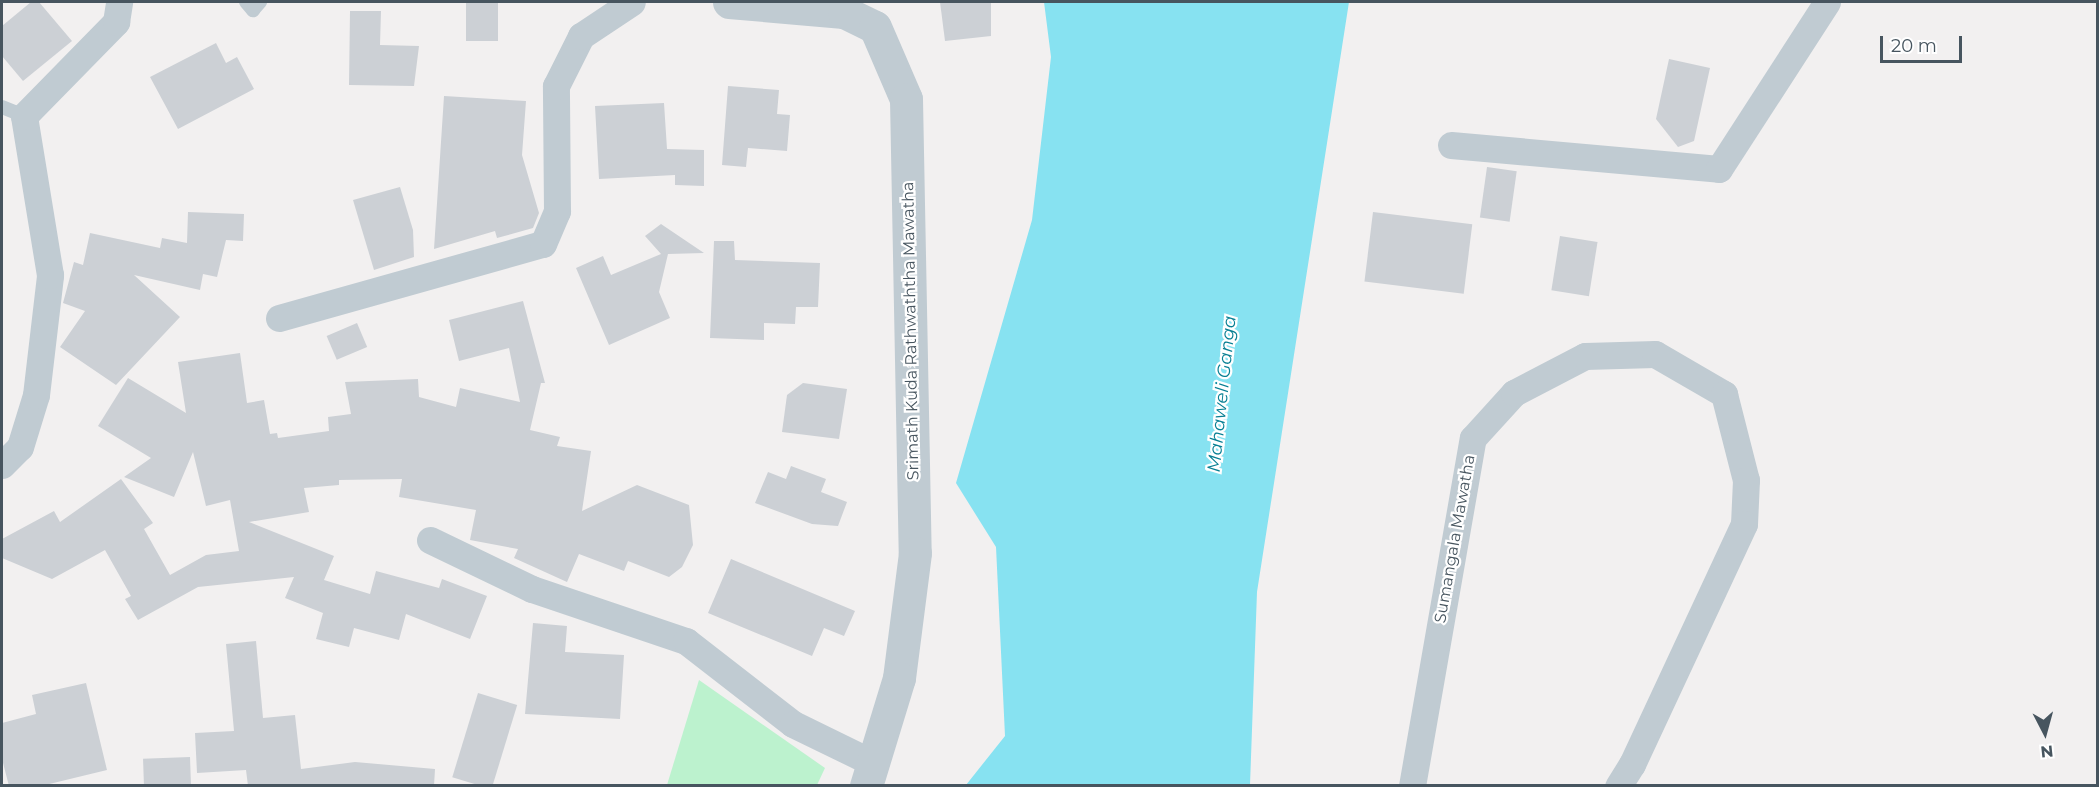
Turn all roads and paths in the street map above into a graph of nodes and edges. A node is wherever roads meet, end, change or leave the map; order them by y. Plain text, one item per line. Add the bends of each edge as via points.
1 (119, 2) edge
2 (246, 2) edge
3 (260, 2) edge
4 (632, 2) edge
5 (729, 2) edge
6 (1827, 2) edge
7 (13, 112) edge
8 (1451, 145) dead end
9 (279, 318) dead end
10 (2, 465) edge
11 (429, 540) dead end
12 (868, 774) edge
13 (1412, 786) edge
14 (1618, 786) edge

1 - 7 street via 116,22
2 - 3 lane via 253,10
4 - 9 street via 581,36 556,86 557,211 543,244
5 - 12 street, Srimath Kuda Rathwaththa Mawatha via 844,12 875,27 906,99 915,553 899,678
6 - 8 street via 1719,169
7 - 10 street via 50,275 36,395 20,447
11 - 12 street via 532,588 686,641 793,724
13 - 14 street, Sumangala Mawatha via 1473,438 1514,393 1585,356 1655,354 1724,394 1746,480 1744,524 1632,764

